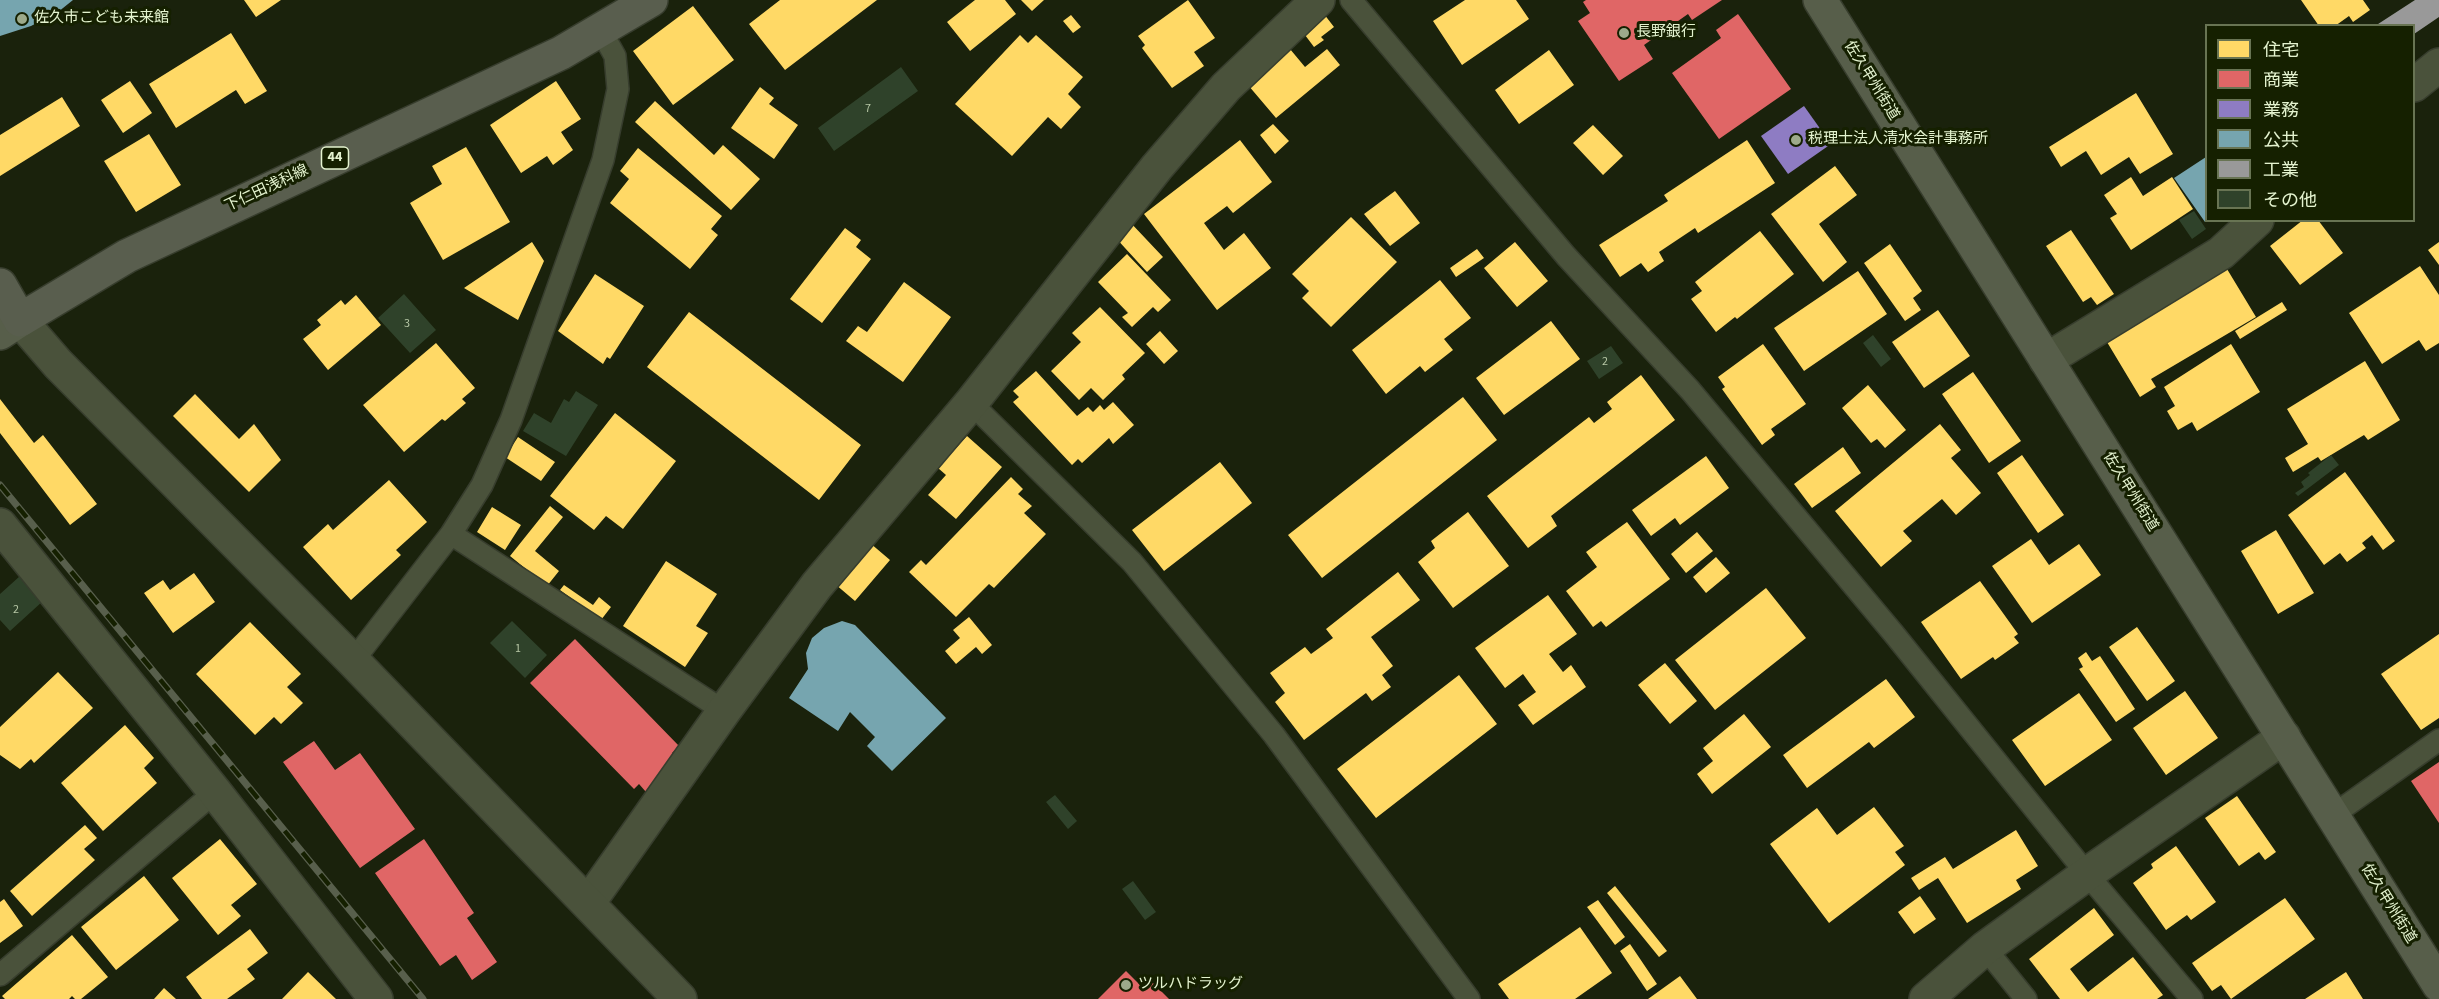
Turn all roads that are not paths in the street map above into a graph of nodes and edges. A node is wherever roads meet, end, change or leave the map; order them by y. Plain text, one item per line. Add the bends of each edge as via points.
1 (651, 0) edge
2 (1318, 0) edge
3 (1351, 0) edge
4 (1820, 0) edge
5 (602, 31) junction
6 (2439, 65) edge
7 (2415, 84) edge
8 (2255, 222) edge
9 (0, 285) edge
10 (10, 326) edge
11 (2046, 360) junction
12 (971, 403) junction
13 (0, 525) edge
14 (451, 534) junction
15 (353, 661) junction
16 (724, 711) junction
17 (2284, 737) junction
18 (2439, 740) edge
19 (214, 792) junction
20 (2333, 815) junction
21 (2087, 873) junction
22 (588, 902) junction
23 (1985, 948) junction
24 (0, 975) edge
25 (2439, 985) edge
26 (376, 999) edge
27 (680, 999) edge
28 (1469, 999) edge
29 (1926, 999) edge
30 (2026, 999) edge
31 (2192, 999) edge

1 - 5 main road, 下仁田浅科線 / 44
2 - 12 street via 1227,87 1156,167
3 - 21 lane via 1566,256 1690,390
4 - 11 main road, 佐久甲州街道
5 - 10 main road, 下仁田浅科線 / 44 via 127,256
5 - 14 lane via 615,56 618,89 603,160 511,420 482,484
6 - 7 street
8 - 11 street via 2221,253
9 - 10 main road
10 - 15 street via 58,364
11 - 17 main road, 佐久甲州街道
12 - 16 street via 817,585
12 - 28 lane via 1132,562 1274,735
13 - 19 street
14 - 15 lane
14 - 16 lane
15 - 22 street
16 - 22 street
17 - 20 main road, 佐久甲州街道
17 - 21 street
18 - 20 lane
19 - 24 lane
19 - 26 street
20 - 25 main road, 佐久甲州街道
21 - 23 street
21 - 31 lane
22 - 27 street
23 - 29 street
23 - 30 lane

